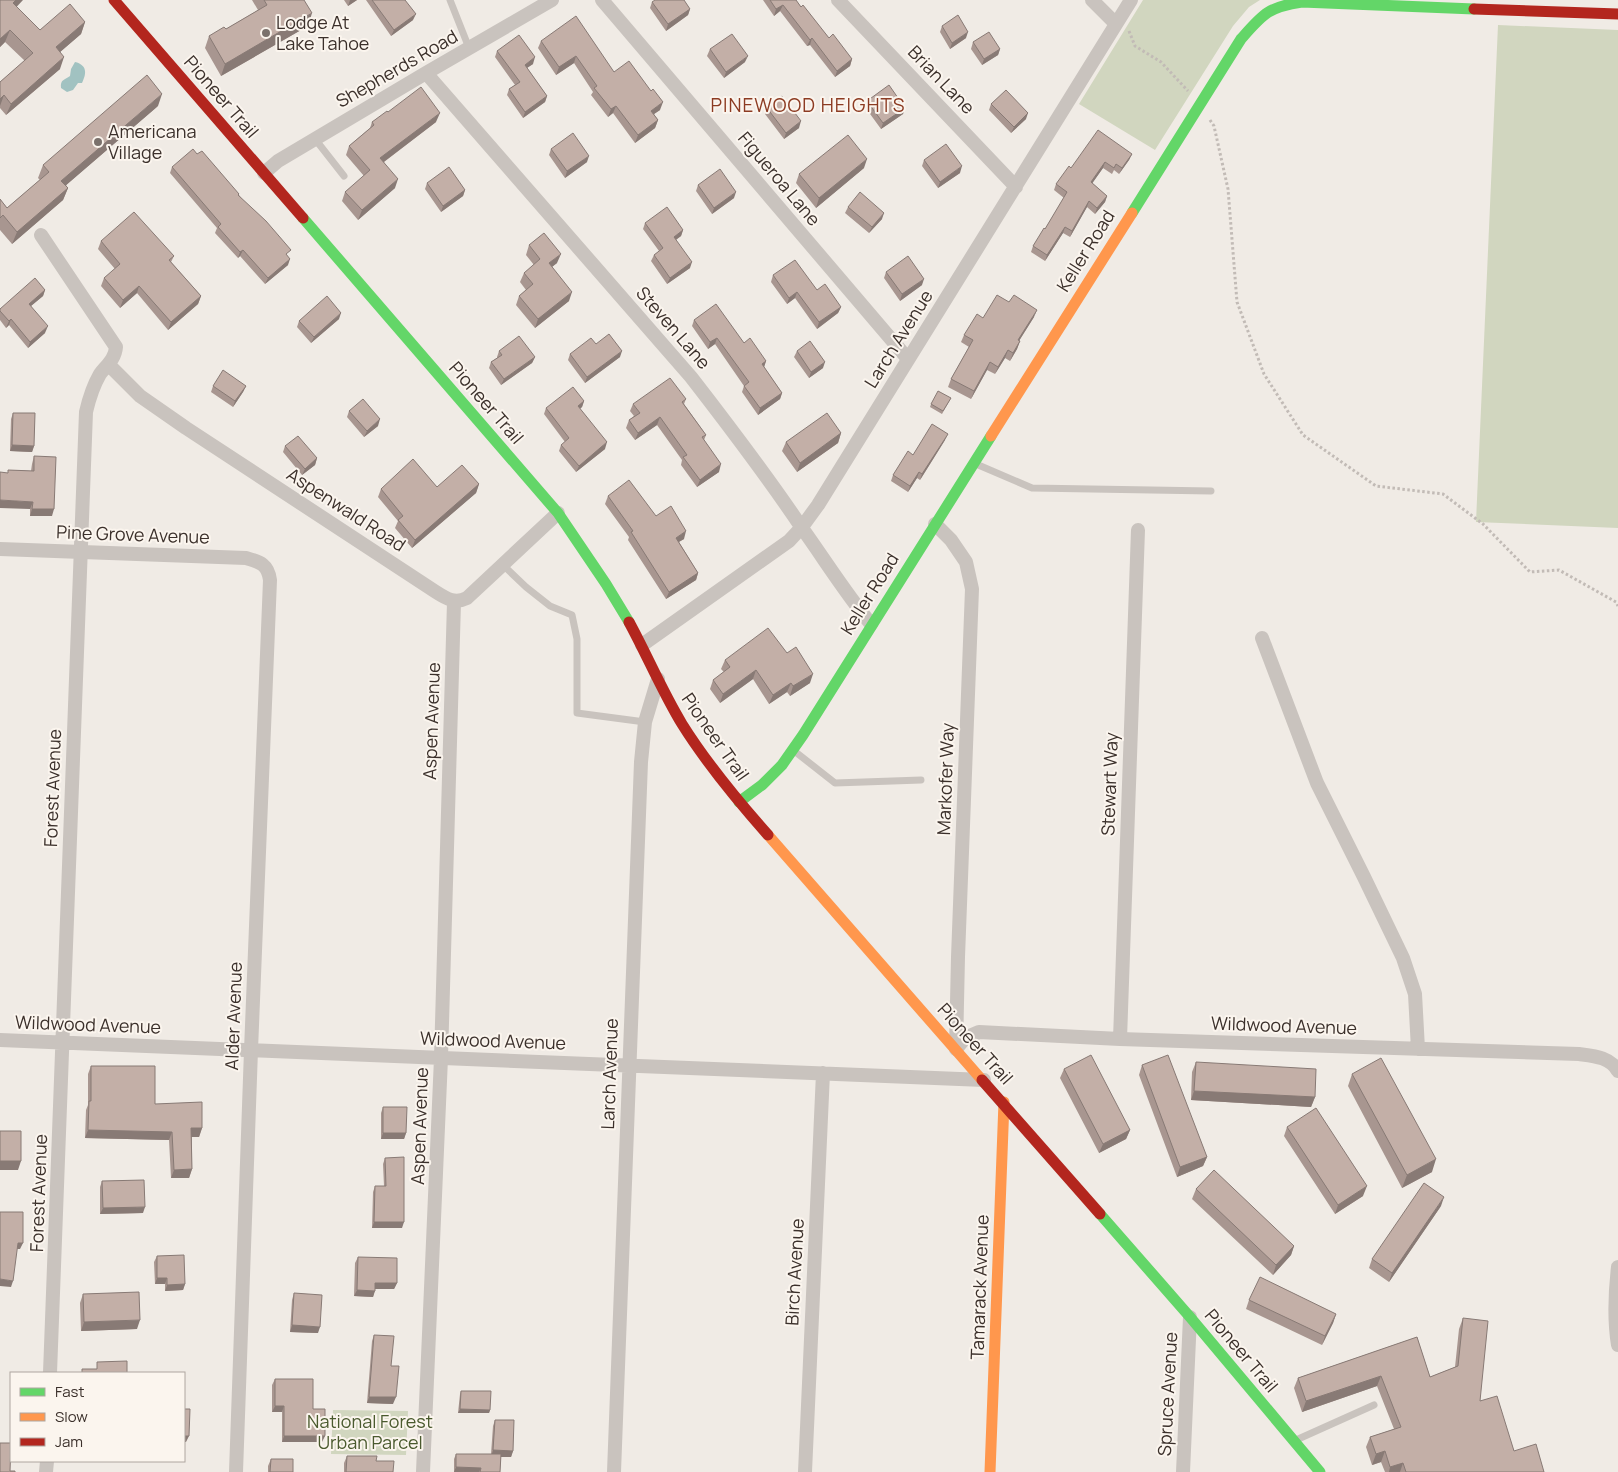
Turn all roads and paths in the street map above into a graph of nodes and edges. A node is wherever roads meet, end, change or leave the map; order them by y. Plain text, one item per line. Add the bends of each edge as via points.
1 (114, 0) edge
2 (450, 0) edge
3 (552, 0) edge
4 (602, 0) edge
5 (838, 0) edge
6 (1092, 0) edge
7 (1131, 0) edge
8 (1618, 14) edge
9 (1119, 19) junction
10 (469, 49) junction
11 (426, 73) junction
12 (1200, 104) junction
13 (316, 139) junction
14 (264, 173) junction
15 (344, 176) dead end
16 (1016, 187) junction
17 (42, 235) dead end
18 (908, 359) junction
19 (108, 365) junction
20 (973, 462) junction
21 (1211, 491) dead end
22 (558, 513) junction
23 (935, 524) junction
24 (802, 527) junction
25 (1138, 530) dead end
26 (0, 549) edge
27 (80, 552) junction
28 (263, 564) joint
29 (503, 565) junction
30 (454, 602) junction
31 (1618, 606) edge
32 (871, 624) junction
33 (1262, 638) dead end
34 (642, 645) junction
35 (658, 678) junction
36 (645, 722) junction
37 (793, 750) junction
38 (921, 780) dead end
39 (739, 802) junction
40 (1120, 1039) junction
41 (0, 1040) edge
42 (63, 1043) junction
43 (956, 1049) junction
44 (1418, 1049) junction
45 (251, 1050) junction
46 (441, 1058) junction
47 (629, 1066) junction
48 (1616, 1068) edge
49 (823, 1074) junction
50 (984, 1080) junction
51 (1004, 1102) junction
52 (1618, 1267) edge
53 (1190, 1317) junction
54 (1618, 1345) edge
55 (50, 1372) edge
56 (1374, 1405) dead end
57 (1294, 1441) junction
58 (236, 1472) edge
59 (423, 1472) edge
60 (614, 1472) edge
61 (805, 1472) edge
62 (990, 1472) edge
63 (1183, 1472) edge
64 (1320, 1472) edge

1 - 14 main road, Pioneer Trail
2 - 10 lane
3 - 10 street, Shepherds Road
4 - 18 street, Figueroa Lane
5 - 16 street, Brian Lane
6 - 9 street
7 - 9 street, Larch Avenue
8 - 12 main road, Keller Road via 1302,2 1282,5 1261,16 1241,39
9 - 12 path via 1135,46 1161,62
9 - 16 street, Larch Avenue
10 - 11 street, Shepherds Road
11 - 13 street, Shepherds Road
11 - 24 street, Steven Lane via 691,377
12 - 20 main road, Keller Road
12 - 31 path via 1214,126 1228,189 1237,302 1264,374 1302,435 1376,486 1443,494 1483,524 1530,572 1559,570
13 - 14 street, Shepherds Road
13 - 15 lane
14 - 22 main road, Pioneer Trail
16 - 18 street, Larch Avenue
17 - 19 street, Forest Avenue via 113,341 116,352
18 - 24 street, Larch Avenue
19 - 27 street, Forest Avenue via 94,387 86,412
19 - 30 street, Aspenwald Road via 140,396 186,428
20 - 21 lane via 1032,488
20 - 23 main road, Keller Road
22 - 29 street
22 - 34 main road, Pioneer Trail via 604,579
23 - 32 main road, Keller Road
23 - 43 street, Markofer Way via 966,562 972,589
24 - 32 street, Steven Lane via 854,605
24 - 34 street, Larch Avenue via 790,541
25 - 40 street, Stewart Way
26 - 27 street, Pine Grove Avenue
27 - 28 street, Pine Grove Avenue via 246,558
27 - 42 street, Forest Avenue
28 - 45 street, Alder Avenue via 269,571 270,580
29 - 30 street via 467,598
29 - 36 lane via 550,606 572,615 577,639 577,713
30 - 46 street, Aspen Avenue
32 - 37 main road, Keller Road
33 - 44 street via 1317,783 1403,958 1415,994
34 - 35 main road, Pioneer Trail
35 - 36 street, Larch Avenue
35 - 39 main road, Pioneer Trail via 704,757
36 - 47 street, Larch Avenue
37 - 38 lane via 835,783
37 - 39 main road, Keller Road via 762,785
39 - 43 main road, Pioneer Trail
40 - 43 street, Wildwood Avenue via 979,1032 966,1038
40 - 44 street, Wildwood Avenue
41 - 42 street, Wildwood Avenue
42 - 45 street, Wildwood Avenue
42 - 55 street, Forest Avenue
43 - 50 main road, Pioneer Trail
44 - 48 street, Wildwood Avenue via 1601,1056
45 - 46 street, Wildwood Avenue
45 - 58 street, Alder Avenue
46 - 47 street, Wildwood Avenue
46 - 59 street, Aspen Avenue
47 - 49 street, Wildwood Avenue
47 - 60 street, Larch Avenue
49 - 50 street, Wildwood Avenue
49 - 61 street, Birch Avenue
50 - 51 main road, Pioneer Trail
51 - 53 main road, Pioneer Trail
51 - 62 main road, Tamarack Avenue
52 - 54 street
53 - 57 main road, Pioneer Trail
53 - 63 street, Spruce Avenue
56 - 57 lane
57 - 64 main road, Pioneer Trail

